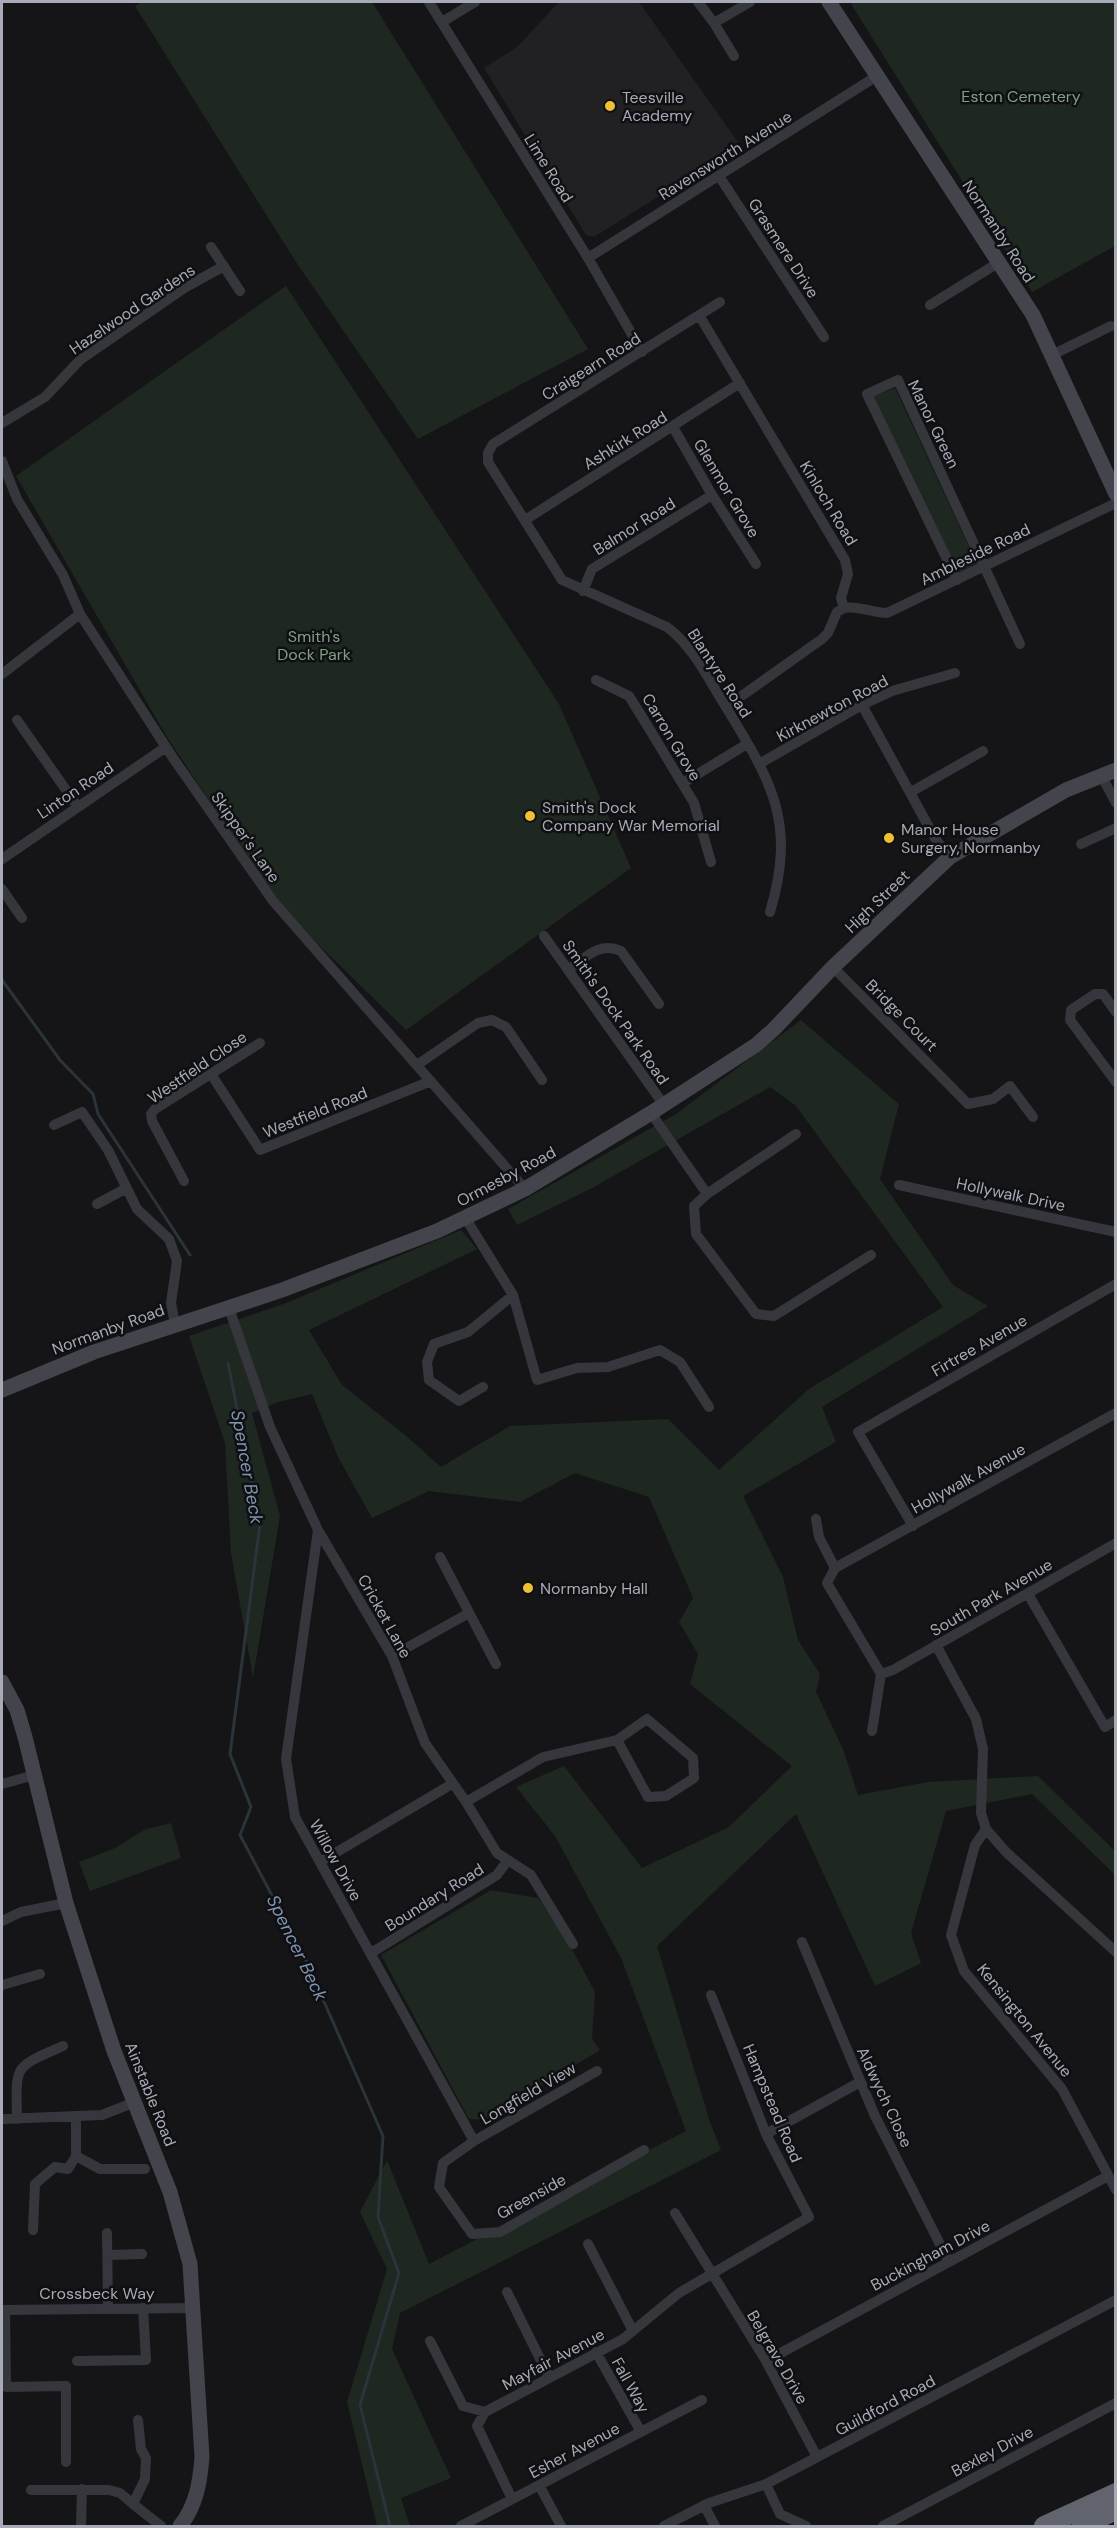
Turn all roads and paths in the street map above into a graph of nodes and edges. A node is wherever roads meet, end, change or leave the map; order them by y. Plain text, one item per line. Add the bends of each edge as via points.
1 (429, 2) edge
2 (475, 2) edge
3 (698, 2) edge
4 (750, 2) edge
5 (829, 2) edge
6 (442, 22) junction
7 (714, 23) junction
8 (734, 56) dead end
9 (877, 76) junction
10 (719, 176) junction
11 (211, 247) dead end
12 (588, 258) junction
13 (998, 263) junction
14 (224, 266) junction
15 (240, 291) dead end
16 (720, 302) dead end
17 (930, 305) dead end
18 (699, 315) junction
19 (1111, 326) dead end
20 (824, 337) dead end
21 (642, 352) junction
22 (1052, 355) junction
23 (740, 383) junction
24 (2, 423) edge
25 (674, 427) junction
26 (2, 461) edge
27 (488, 462) joint
28 (1116, 494) edge
29 (712, 495) junction
30 (1116, 503) edge
31 (525, 520) junction
32 (756, 564) dead end
33 (984, 567) junction
34 (957, 580) junction
35 (583, 591) junction
36 (844, 608) junction
37 (80, 614) junction
38 (1020, 644) dead end
39 (955, 673) dead end
40 (2, 674) edge
41 (596, 680) dead end
42 (862, 705) junction
43 (726, 707) junction
44 (17, 720) dead end
45 (747, 744) junction
46 (166, 747) junction
47 (983, 751) dead end
48 (759, 764) junction
49 (1108, 772) edge
50 (683, 783) junction
51 (911, 792) junction
52 (1116, 803) edge
53 (78, 807) junction
54 (1116, 828) edge
55 (1081, 844) dead end
56 (950, 857) junction
57 (2, 859) edge
58 (711, 862) dead end
59 (2, 889) edge
60 (770, 912) dead end
61 (22, 918) dead end
62 (544, 936) dead end
63 (833, 967) junction
64 (568, 970) junction
65 (659, 1004) dead end
66 (1115, 1009) edge
67 (774, 1029) joint
68 (260, 1043) dead end
69 (417, 1065) junction
70 (211, 1074) junction
71 (542, 1080) dead end
72 (431, 1082) junction
73 (1116, 1082) edge
74 (658, 1109) junction
75 (1033, 1118) dead end
76 (54, 1125) dead end
77 (796, 1134) dead end
78 (184, 1181) dead end
79 (899, 1185) dead end
80 (525, 1189) junction
81 (125, 1190) junction
82 (707, 1194) junction
83 (98, 1204) dead end
84 (466, 1219) junction
85 (1116, 1232) edge
86 (871, 1255) dead end
87 (1116, 1284) edge
88 (513, 1295) junction
89 (229, 1308) junction
90 (175, 1324) junction
91 (483, 1387) dead end
92 (2, 1390) edge
93 (709, 1407) dead end
94 (1116, 1413) edge
95 (816, 1519) dead end
96 (913, 1526) junction
97 (318, 1530) junction
98 (1116, 1543) edge
99 (440, 1557) dead end
100 (835, 1568) junction
101 (1028, 1594) junction
102 (469, 1613) junction
103 (936, 1645) junction
104 (392, 1656) junction
105 (496, 1664) dead end
106 (881, 1674) junction
107 (2, 1682) edge
108 (1116, 1720) edge
109 (872, 1731) dead end
110 (617, 1740) junction
111 (34, 1775) junction
112 (2, 1784) edge
113 (452, 1784) junction
114 (466, 1802) junction
115 (986, 1830) junction
116 (508, 1860) junction
117 (320, 1862) junction
118 (66, 1903) junction
119 (2, 1921) edge
120 (802, 1942) dead end
121 (573, 1944) dead end
122 (1116, 1952) edge
123 (371, 1953) junction
124 (39, 1974) dead end
125 (2, 1984) edge
126 (711, 1995) dead end
127 (63, 2046) dead end
128 (597, 2071) dead end
129 (860, 2082) junction
130 (135, 2102) junction
131 (76, 2118) junction
132 (2, 2119) edge
133 (17, 2119) junction
134 (766, 2134) junction
135 (474, 2141) junction
136 (644, 2150) dead end
137 (76, 2156) junction
138 (145, 2169) dead end
139 (1108, 2176) junction
140 (1116, 2190) edge
141 (675, 2213) dead end
142 (33, 2230) dead end
143 (107, 2233) dead end
144 (588, 2244) dead end
145 (142, 2254) dead end
146 (108, 2255) junction
147 (949, 2262) junction
148 (711, 2273) junction
149 (507, 2292) dead end
150 (1116, 2301) edge
151 (108, 2308) junction
152 (143, 2308) junction
153 (194, 2308) junction
154 (3, 2310) edge
155 (633, 2331) junction
156 (430, 2341) dead end
157 (596, 2352) junction
158 (77, 2361) dead end
159 (766, 2361) junction
160 (549, 2377) junction
161 (702, 2400) dead end
162 (1116, 2403) edge
163 (485, 2412) junction
164 (138, 2420) dead end
165 (641, 2432) junction
166 (817, 2457) junction
167 (66, 2462) dead end
168 (766, 2484) junction
169 (538, 2485) junction
170 (82, 2489) junction
171 (31, 2490) dead end
172 (1116, 2493) edge
173 (512, 2499) junction
174 (133, 2504) junction
175 (704, 2505) junction
176 (1116, 2510) edge
177 (81, 2526) edge
178 (161, 2526) edge
179 (180, 2526) edge
180 (461, 2526) edge
181 (561, 2526) edge
182 (664, 2526) edge
183 (715, 2526) edge
184 (806, 2526) edge
185 (883, 2526) edge
186 (1044, 2526) edge
187 (1082, 2526) edge

1 - 6 street, Lime Road
2 - 6 street
3 - 7 street
4 - 7 street
5 - 9 street, Normanby Road
6 - 12 street, Lime Road
7 - 8 street
9 - 10 street, Ravensworth Avenue
9 - 13 street, Normanby Road
10 - 12 street, Ravensworth Avenue
10 - 20 street, Grasmere Drive
11 - 14 street
12 - 21 street, Lime Road
13 - 17 street
13 - 22 street, Normanby Road
14 - 15 street
14 - 24 street, Hazelwood Gardens via 186,287 80,360 45,397
16 - 18 street, Craigearn Road
18 - 21 street, Craigearn Road
18 - 23 street, Kinloch Road
19 - 22 street
21 - 27 street, Craigearn Road via 493,444
22 - 28 street, Normanby Road
23 - 25 street, Ashkirk Road
23 - 36 street, Kinloch Road via 845,560 848,574 841,598
25 - 29 street, Glenmor Grove
25 - 31 street, Ashkirk Road
26 - 37 street, Skipper's Lane via 17,499 63,575
27 - 31 street, Blantyre Road
29 - 32 street, Glenmor Grove
29 - 35 street, Balmor Road via 592,569
30 - 33 street, Ambleside Road
31 - 35 street, Blantyre Road via 562,580
33 - 34 street, Ambleside Road
33 - 34 street, Manor Green via 898,380 867,394
33 - 38 street
34 - 36 street, Ambleside Road via 887,613
35 - 43 street, Blantyre Road via 668,627 682,638
36 - 43 street, Kinloch Road via 837,612 822,639
37 - 40 street
37 - 46 street, Skipper's Lane
39 - 42 street, Kirknewton Road via 892,691
41 - 50 street, Carron Grove via 629,696
42 - 48 street, Kirknewton Road
42 - 51 street
43 - 45 street, Blantyre Road
44 - 53 street
45 - 48 street, Blantyre Road
45 - 50 street
46 - 53 street, Linton Road
46 - 69 street, Skipper's Lane via 273,901
47 - 51 street
48 - 60 street, Blantyre Road via 776,802 780,826 781,870
49 - 52 street
49 - 56 street, High Street via 1066,790
50 - 58 street, Carron Grove via 694,803
51 - 56 street via 936,840
53 - 57 street, Linton Road
54 - 55 street
56 - 63 street, High Street
59 - 61 street
62 - 64 street, Smith's Dock Park Road
63 - 67 street, High Street
63 - 75 street, Bridge Court via 968,1104 993,1099 1011,1086
64 - 65 street via 599,948 614,948 621,951
64 - 74 street, Smith's Dock Park Road
66 - 73 street via 1103,994 1095,994 1071,1010 1070,1020
67 - 74 street, Ormesby Road via 733,1061
68 - 70 street, Westfield Close
69 - 71 street via 478,1023 492,1020 506,1027
69 - 72 street, Skipper's Lane
70 - 72 street, Westfield Road via 260,1150
70 - 78 street, Westfield Close via 151,1114
72 - 80 street, Skipper's Lane
74 - 80 street, Ormesby Road
74 - 82 street, Smith's Dock Park Road
76 - 81 street via 82,1112 108,1150
77 - 82 street
79 - 85 street, Hollywalk Drive
80 - 84 street, Ormesby Road
81 - 83 street
81 - 90 street via 137,1209 170,1239 177,1261 171,1303
82 - 86 street via 694,1206 696,1234 756,1314 774,1316
84 - 88 street
84 - 89 street, Ormesby Road
87 - 96 street, Firtree Avenue via 858,1432
88 - 91 street via 468,1332 434,1344 427,1362 429,1380 459,1401
88 - 93 street via 537,1380 577,1368 609,1367 660,1350 680,1362
89 - 90 street, Normanby Road
89 - 97 street, Cricket Lane via 270,1427
90 - 92 street, Normanby Road
94 - 96 street, Hollywalk Avenue
95 - 100 street via 819,1537
96 - 100 street, Hollywalk Avenue
97 - 104 street, Cricket Lane
97 - 117 street, Willow Drive via 286,1759 295,1817
98 - 101 street, South Park Avenue
99 - 102 street
100 - 106 street via 827,1583
101 - 103 street, South Park Avenue
101 - 108 street via 1105,1727
102 - 104 street
102 - 105 street
103 - 106 street, South Park Avenue
103 - 115 street via 976,1719 983,1749 981,1813
104 - 113 street, Cricket Lane via 425,1743
106 - 109 street
107 - 111 street, Ainstable Road via 17,1710
110 - 110 street via 646,1719 693,1758 694,1778 666,1797 648,1797
110 - 114 street via 543,1757
111 - 112 street
111 - 118 street, Ainstable Road
113 - 114 street, Cricket Lane
113 - 117 street
114 - 116 street, Cricket Lane via 497,1853
115 - 122 street
115 - 139 street, Kensington Avenue via 975,1845 951,1935 964,1971 1062,2089
116 - 121 street, Cricket Lane via 531,1875
116 - 123 street, Boundary Road via 497,1875
117 - 123 street, Willow Drive
118 - 119 street via 21,1912
118 - 130 street, Ainstable Road via 114,2051
120 - 129 street, Aldwych Close
123 - 135 street, Willow Drive
124 - 125 street
126 - 134 street, Hampstead Road
127 - 133 street via 21,2068 16,2081
128 - 135 street, Longfield View
129 - 134 street
129 - 147 street, Aldwych Close
130 - 131 street via 102,2115
130 - 153 street, Ainstable Road via 170,2192 189,2264
131 - 133 street
131 - 137 street
132 - 133 street
134 - 148 street, Hampstead Road via 809,2217
135 - 136 street, Greenside via 443,2163 439,2187 472,2234 500,2232
137 - 138 street via 100,2169
137 - 142 street via 68,2169 56,2167 34,2184
139 - 140 street, Kensington Avenue
139 - 147 street, Buckingham Drive
141 - 148 street, Belgrave Drive
143 - 146 street
144 - 155 street
145 - 146 street
146 - 151 street
147 - 159 street, Buckingham Drive
148 - 155 street, Mayfair Avenue via 679,2293
148 - 159 street, Belgrave Drive
149 - 160 street
150 - 166 street, Guildford Road
151 - 152 street, Crossbeck Way
151 - 154 street, Crossbeck Way
152 - 153 street, Crossbeck Way
152 - 158 street via 146,2360
153 - 179 street, Ainstable Road via 202,2457 194,2501
154 - 167 street via 6,2387 66,2386
155 - 157 street, Mayfair Avenue
156 - 163 street via 463,2406
157 - 160 street, Mayfair Avenue
157 - 165 street, Fall Way
159 - 166 street, Belgrave Drive
160 - 163 street, Mayfair Avenue
161 - 165 street, Esher Avenue
162 - 185 street, Bexley Drive
163 - 173 street via 477,2426
164 - 174 street via 141,2449 146,2458 145,2479
165 - 169 street, Esher Avenue
166 - 168 street, Guildford Road
168 - 175 street, Guildford Road
168 - 184 street via 780,2514
169 - 173 street, Esher Avenue
169 - 181 street
170 - 171 street
170 - 174 street via 120,2493
170 - 177 street
172 - 186 highway
173 - 180 street, Esher Avenue
174 - 178 street
175 - 182 street, Guildford Road
175 - 183 street
176 - 187 highway

